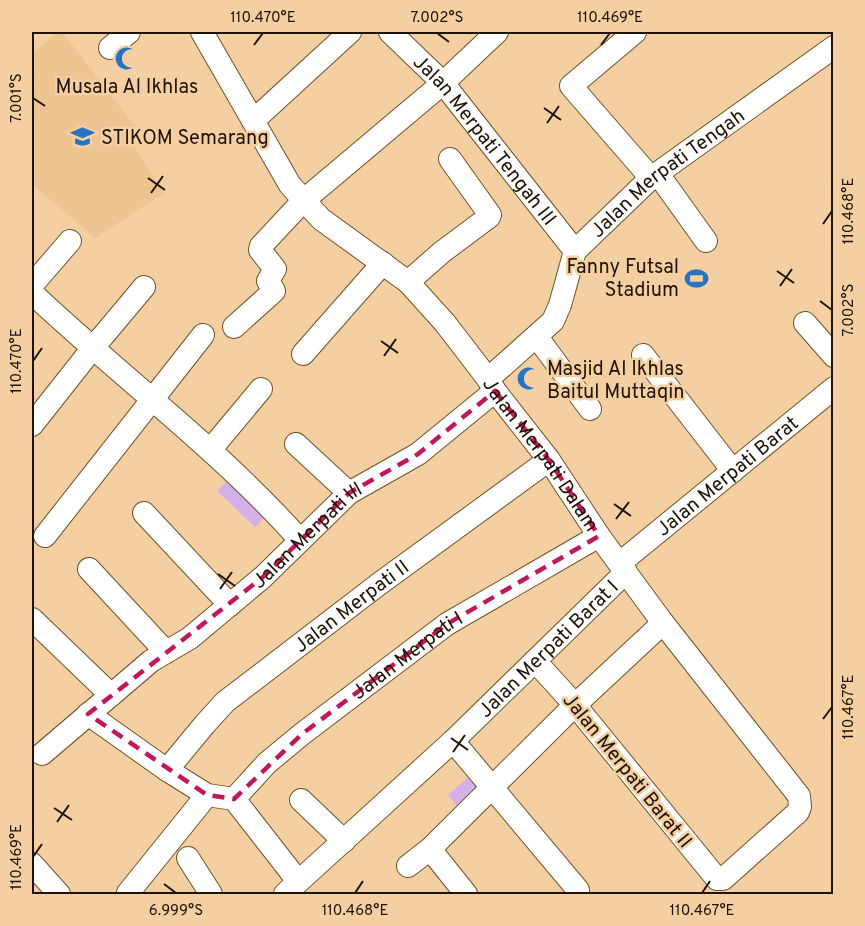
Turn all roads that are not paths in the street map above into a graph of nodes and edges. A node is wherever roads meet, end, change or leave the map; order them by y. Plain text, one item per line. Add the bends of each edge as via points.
1 (129, 32) edge
2 (202, 32) edge
3 (350, 32) edge
4 (390, 32) edge
5 (497, 32) edge
6 (635, 32) edge
7 (834, 47) edge
8 (110, 48) dead end
9 (443, 83) junction
10 (253, 121) junction
11 (450, 159) dead end
12 (655, 176) junction
13 (303, 201) junction
14 (70, 241) dead end
15 (706, 242) dead end
16 (575, 251) junction
17 (382, 263) junction
18 (408, 282) junction
19 (32, 285) edge
20 (144, 287) dead end
21 (32, 293) edge
22 (805, 323) dead end
23 (234, 327) dead end
24 (203, 335) dead end
25 (537, 337) junction
26 (92, 349) junction
27 (303, 354) dead end
28 (643, 355) dead end
29 (834, 356) edge
30 (492, 385) junction
31 (834, 388) edge
32 (261, 389) dead end
33 (152, 400) junction
34 (590, 409) dead end
35 (36, 411) edge
36 (296, 444) dead end
37 (211, 449) junction
38 (549, 460) junction
39 (733, 471) junction
40 (349, 493) junction
41 (144, 513) dead end
42 (45, 536) dead end
43 (599, 536) junction
44 (300, 540) junction
45 (623, 568) junction
46 (89, 569) dead end
47 (230, 605) junction
48 (32, 619) edge
49 (663, 623) junction
50 (166, 652) junction
51 (535, 661) junction
52 (111, 695) junction
53 (575, 705) junction
54 (88, 714) junction
55 (453, 741) junction
56 (42, 754) dead end
57 (167, 771) junction
58 (493, 788) junction
59 (207, 795) junction
60 (234, 799) junction
61 (300, 800) dead end
62 (344, 841) junction
63 (430, 849) junction
64 (188, 858) dead end
65 (32, 864) edge
66 (408, 866) dead end
67 (720, 880) joint
68 (292, 888) edge
69 (578, 890) dead end
70 (128, 893) dead end
71 (59, 894) edge
72 (211, 894) edge
73 (466, 894) edge

1 - 8 street
2 - 10 street, Jalan Merpati Dalam
3 - 10 street
4 - 9 street, Jalan Merpati Tengah III
5 - 9 street
6 - 12 street via 571,86
7 - 12 street, Jalan Merpati Tengah
9 - 13 street
9 - 16 street, Jalan Merpati Tengah III
10 - 13 street, Jalan Merpati Dalam
11 - 18 street via 490,215
12 - 15 street
12 - 16 street, Jalan Merpati Tengah
13 - 17 street, Jalan Merpati Dalam via 321,219
13 - 23 street via 260,248 275,268 268,281 273,293
14 - 19 street
16 - 25 street, Jalan Merpati Tengah via 553,321
17 - 18 street, Jalan Merpati Dalam
17 - 27 street
18 - 30 street, Jalan Merpati Dalam via 446,322
20 - 26 street
21 - 26 street
22 - 29 street
24 - 33 street
25 - 30 street, Jalan Merpati Tengah
25 - 34 street
26 - 33 street
26 - 35 street
28 - 39 street
30 - 38 street, Jalan Merpati Dalam
30 - 40 street, Jalan Merpati III via 418,454
31 - 39 street, Jalan Merpati Barat
32 - 37 street
33 - 37 street
33 - 42 street
36 - 40 street
37 - 44 street
38 - 43 street, Jalan Merpati Dalam
38 - 57 street, Jalan Merpati II via 225,702
39 - 45 street, Jalan Merpati Barat
40 - 44 street, Jalan Merpati III
41 - 47 street
43 - 45 street, Jalan Merpati Dalam
43 - 60 street, Jalan Merpati I via 447,624 328,712 267,763
44 - 47 street, Jalan Merpati III
45 - 49 street, Jalan Merpati Dalam
45 - 51 street, Jalan Merpati Barat I
46 - 50 street
47 - 50 street, Jalan Merpati III
48 - 52 street
49 - 53 street
49 - 67 street, Jalan Merpati Dalam via 799,796 798,812
50 - 52 street, Jalan Merpati III
51 - 53 street, Jalan Merpati Barat II
51 - 55 street, Jalan Merpati Barat I
52 - 54 street, Jalan Merpati III
53 - 58 street
53 - 67 street, Jalan Merpati Barat II
54 - 56 street, Jalan Merpati III
54 - 57 street
55 - 58 street
55 - 62 street, Jalan Merpati Barat I
57 - 59 street
58 - 63 street
58 - 69 street
59 - 60 street
59 - 70 street
60 - 68 street
61 - 62 street
62 - 68 street, Jalan Merpati Barat I
63 - 66 street
63 - 73 street
64 - 72 street
65 - 71 street

